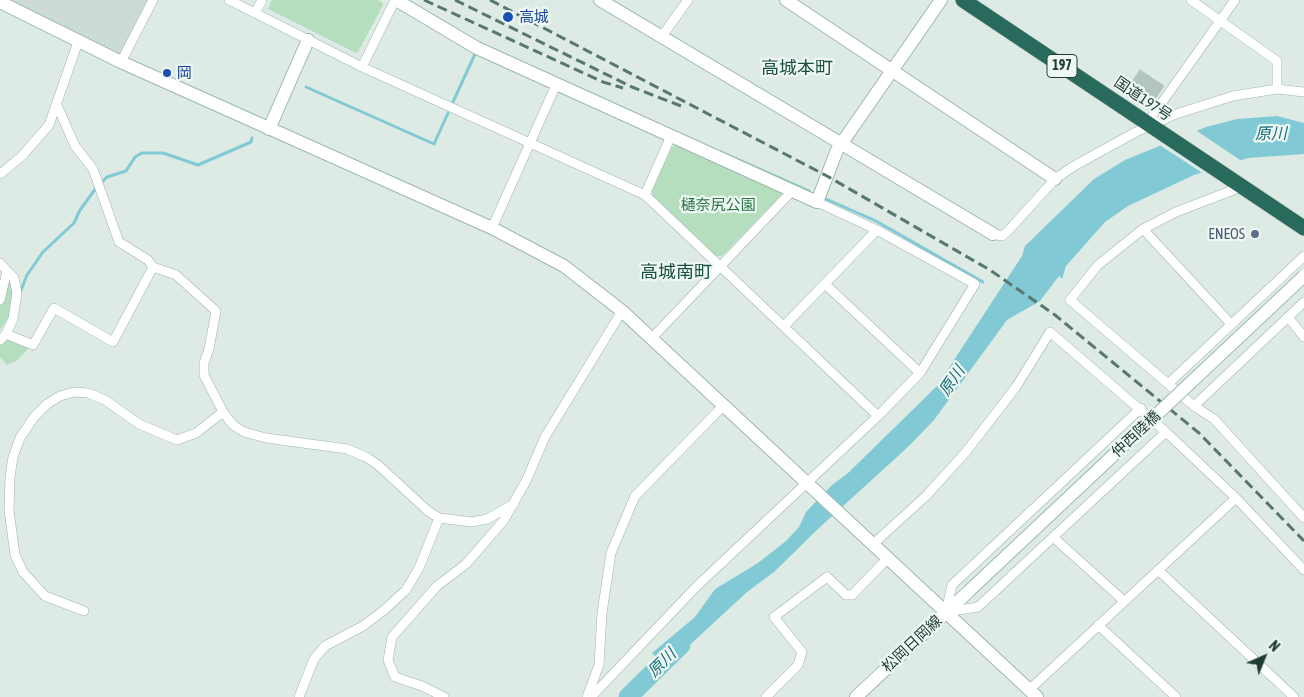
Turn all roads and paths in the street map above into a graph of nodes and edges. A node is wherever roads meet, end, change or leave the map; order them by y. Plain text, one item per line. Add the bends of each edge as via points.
1 (153, 0) edge
2 (228, 0) edge
3 (262, 0) edge
4 (395, 0) edge
5 (600, 0) edge
6 (688, 0) edge
7 (786, 0) edge
8 (941, 0) edge
9 (963, 0) edge
10 (981, 0) edge
11 (1191, 0) edge
12 (1235, 0) edge
13 (0, 2) edge
14 (255, 13) junction
15 (1220, 21) junction
16 (662, 36) junction
17 (308, 40) junction
18 (78, 42) junction
19 (121, 62) junction
20 (362, 68) junction
21 (892, 70) junction
22 (556, 85) junction
23 (1278, 89) junction
24 (1304, 92) edge
25 (57, 105) junction
26 (1159, 124) junction
27 (269, 129) junction
28 (671, 136) junction
29 (841, 143) junction
30 (530, 144) junction
31 (1230, 173) junction
32 (0, 174) edge
33 (1056, 179) junction
34 (1241, 187) junction
35 (792, 191) junction
36 (645, 195) junction
37 (817, 202) junction
38 (1304, 216) edge
39 (492, 228) junction
40 (1304, 228) edge
41 (1143, 229) junction
42 (877, 230) junction
43 (993, 234) joint
44 (1304, 256) edge
45 (0, 263) edge
46 (720, 266) junction
47 (154, 267) junction
48 (7, 271) junction
49 (1304, 276) edge
50 (824, 284) junction
51 (0, 300) edge
52 (1304, 302) edge
53 (622, 311) junction
54 (1288, 317) junction
55 (1231, 324) junction
56 (784, 326) junction
57 (3, 337) edge
58 (652, 338) junction
59 (1304, 338) edge
60 (920, 373) junction
61 (1168, 384) junction
62 (724, 406) junction
63 (1194, 406) junction
64 (1141, 408) junction
65 (223, 412) junction
66 (878, 416) junction
67 (1166, 432) junction
68 (808, 485) junction
69 (1236, 498) junction
70 (514, 504) junction
71 (1302, 512) edge
72 (439, 518) junction
73 (1053, 536) junction
74 (872, 545) junction
75 (887, 559) junction
76 (1158, 570) junction
77 (1304, 570) edge
78 (969, 591) joint
79 (1124, 601) junction
80 (84, 611) dead end
81 (946, 612) junction
82 (1098, 625) junction
83 (1033, 693) edge
84 (299, 697) edge
85 (444, 697) edge
86 (587, 697) edge
87 (591, 697) edge
88 (766, 697) edge
89 (856, 697) edge
90 (1176, 697) edge
91 (1294, 697) edge

1 - 19 street
2 - 14 street
3 - 14 street
4 - 20 street
4 - 22 street via 477,48
5 - 16 street
6 - 16 street
7 - 21 street
8 - 21 street
9 - 26 highway, 国道197号 / 197
10 - 26 highway, 国道197号 / 197
11 - 15 street
12 - 15 street
13 - 18 street
14 - 17 street
15 - 23 street via 1277,60
15 - 26 street
16 - 29 street
17 - 20 street
17 - 27 street
18 - 19 street
18 - 25 street
19 - 27 street
20 - 30 street
21 - 29 street
21 - 33 street
22 - 28 street
22 - 30 street
23 - 24 street
23 - 26 street via 1233,96
25 - 32 street via 49,125 22,156
25 - 47 street via 75,146 93,169 119,242
26 - 31 highway, 国道197号 / 197
26 - 33 street via 1095,153
27 - 39 street
28 - 35 street
28 - 36 street
29 - 37 street
29 - 43 street
30 - 36 street
30 - 39 street
31 - 34 highway, 国道197号 / 197
31 - 38 highway, 国道197号 / 197
33 - 43 street via 1008,231 1002,236
34 - 40 highway, 国道197号 / 197
34 - 41 street
35 - 37 street
35 - 46 street
36 - 46 street
37 - 42 street
39 - 53 street via 564,266
41 - 55 street
41 - 61 street via 1098,265 1070,300
42 - 50 street
42 - 60 street via 975,284
44 - 55 street
45 - 48 street
46 - 56 street
46 - 58 street
47 - 57 street via 113,342 54,308 32,345
47 - 65 street via 176,275 216,311 204,375
48 - 51 street
48 - 57 street via 14,278 17,293 13,319
49 - 78 street, 仲西陸橋, bridge
50 - 56 street
50 - 60 street
52 - 54 street
53 - 58 street
53 - 70 street via 544,438
54 - 59 street
54 - 63 street
55 - 61 street
56 - 66 street
58 - 62 street
60 - 66 street
61 - 63 street
62 - 68 street
62 - 86 street via 635,496 611,553 602,613 599,665
63 - 71 street via 1214,419
64 - 67 street
64 - 74 street via 1050,332 1016,388 965,453 926,496
64 - 81 street via 952,584
65 - 72 street via 233,425 244,432 347,449 366,457
65 - 80 street via 196,433 177,440 139,424 105,400 88,393 60,396 34,417 20,438 10,476 9,510 15,555 23,572 45,596
66 - 68 street
67 - 69 street
67 - 73 street
68 - 74 street
68 - 87 street via 697,586
69 - 76 street
69 - 77 street
70 - 72 street via 487,519 472,522
70 - 85 street via 466,564 437,586 392,637 388,660 395,677
72 - 84 street via 419,568 406,590 362,626 325,646 314,659
73 - 79 street
73 - 81 street via 978,607
74 - 75 street
75 - 81 street
75 - 88 street via 852,595 846,595 827,576 774,617 802,652 798,665
76 - 79 street
76 - 91 street
78 - 81 street, 松岡日岡線
79 - 82 street
81 - 83 street
81 - 89 street, 松岡日岡線
82 - 83 street
82 - 90 street

